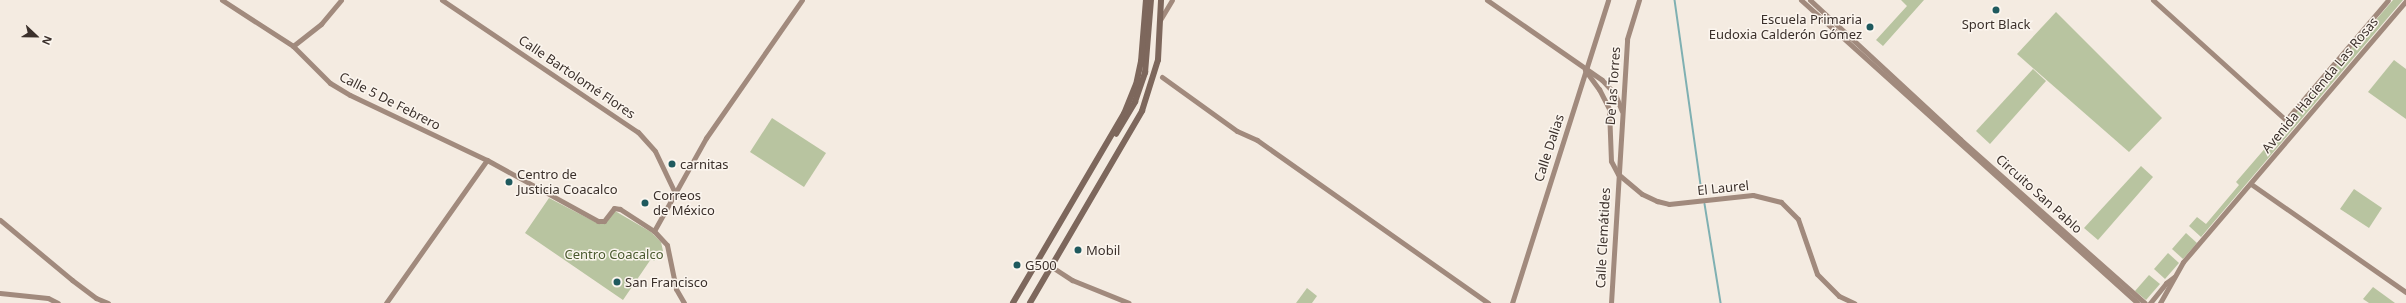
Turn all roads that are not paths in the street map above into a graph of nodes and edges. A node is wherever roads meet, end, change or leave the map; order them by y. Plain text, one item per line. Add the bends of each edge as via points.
1 (222, 0) edge
2 (341, 0) edge
3 (442, 0) edge
4 (802, 0) edge
5 (1146, 0) edge
6 (1151, 0) edge
7 (1161, 0) edge
8 (1172, 0) edge
9 (1487, 0) edge
10 (1608, 0) edge
11 (1639, 0) edge
12 (1801, 0) edge
13 (1810, 0) edge
14 (2154, 0) edge
15 (2388, 0) edge
16 (2406, 1) edge
17 (1160, 20) junction
18 (293, 46) junction
19 (1585, 70) junction
20 (1885, 73) junction
21 (1162, 77) dead end
22 (1622, 112) junction
23 (487, 160) junction
24 (1094, 166) junction
25 (1618, 174) junction
26 (1998, 177) junction
27 (2252, 184) junction
28 (676, 195) junction
29 (0, 220) edge
30 (654, 232) junction
31 (1052, 267) junction
32 (2174, 277) junction
33 (2406, 292) edge
34 (0, 293) edge
35 (58, 303) edge
36 (108, 303) edge
37 (386, 303) edge
38 (684, 303) edge
39 (1013, 303) edge
40 (1030, 303) edge
41 (1129, 303) edge
42 (1488, 303) edge
43 (1512, 303) edge
44 (1611, 303) edge
45 (1854, 303) edge
46 (2136, 303) edge
47 (2145, 303) edge
48 (2150, 303) edge
49 (2160, 303) edge

1 - 18 street, Calle 5 De Febrero
2 - 18 street via 321,24
3 - 28 street, Calle Bartolomé Flores via 638,132 655,151
4 - 28 street via 706,138
5 - 24 main road via 1144,44 1136,85 1124,114
6 - 24 main road via 1147,63 1135,102
7 - 17 main road
8 - 17 street
9 - 19 street
10 - 19 street, Calle Dalias
11 - 22 street, De las Torres via 1628,39
12 - 20 street
13 - 20 street
14 - 15 street via 2286,120
16 - 27 street, Avenida Hacienda Las Rosas
17 - 31 main road via 1158,60 1142,111
18 - 23 street, Calle 5 De Febrero via 330,83 350,95
19 - 22 street via 1610,87
19 - 25 street via 1609,108 1611,161
19 - 43 street, Calle Dalias
20 - 26 street, Circuito San Pablo
21 - 42 street via 1237,131 1257,140
22 - 25 street, De las Torres
23 - 30 street, Calle 5 De Febrero via 598,221 604,221 614,208 620,209
23 - 37 street
24 - 39 main road
25 - 44 street, Calle Clemátides
25 - 45 street, El Laurel via 1642,194 1657,202 1669,204 1753,195 1781,202 1798,218 1817,274 1839,296
26 - 46 street, Circuito San Pablo
26 - 47 street, Circuito San Pablo
27 - 32 street, Avenida Hacienda Las Rosas
27 - 33 street
28 - 30 street
29 - 36 street via 72,280 96,298
30 - 38 street via 667,245 676,289
31 - 40 main road
31 - 41 street via 1077,282
32 - 48 street, Avenida Hacienda Las Rosas
32 - 49 street, Avenida Hacienda Las Rosas
34 - 35 street via 48,298

